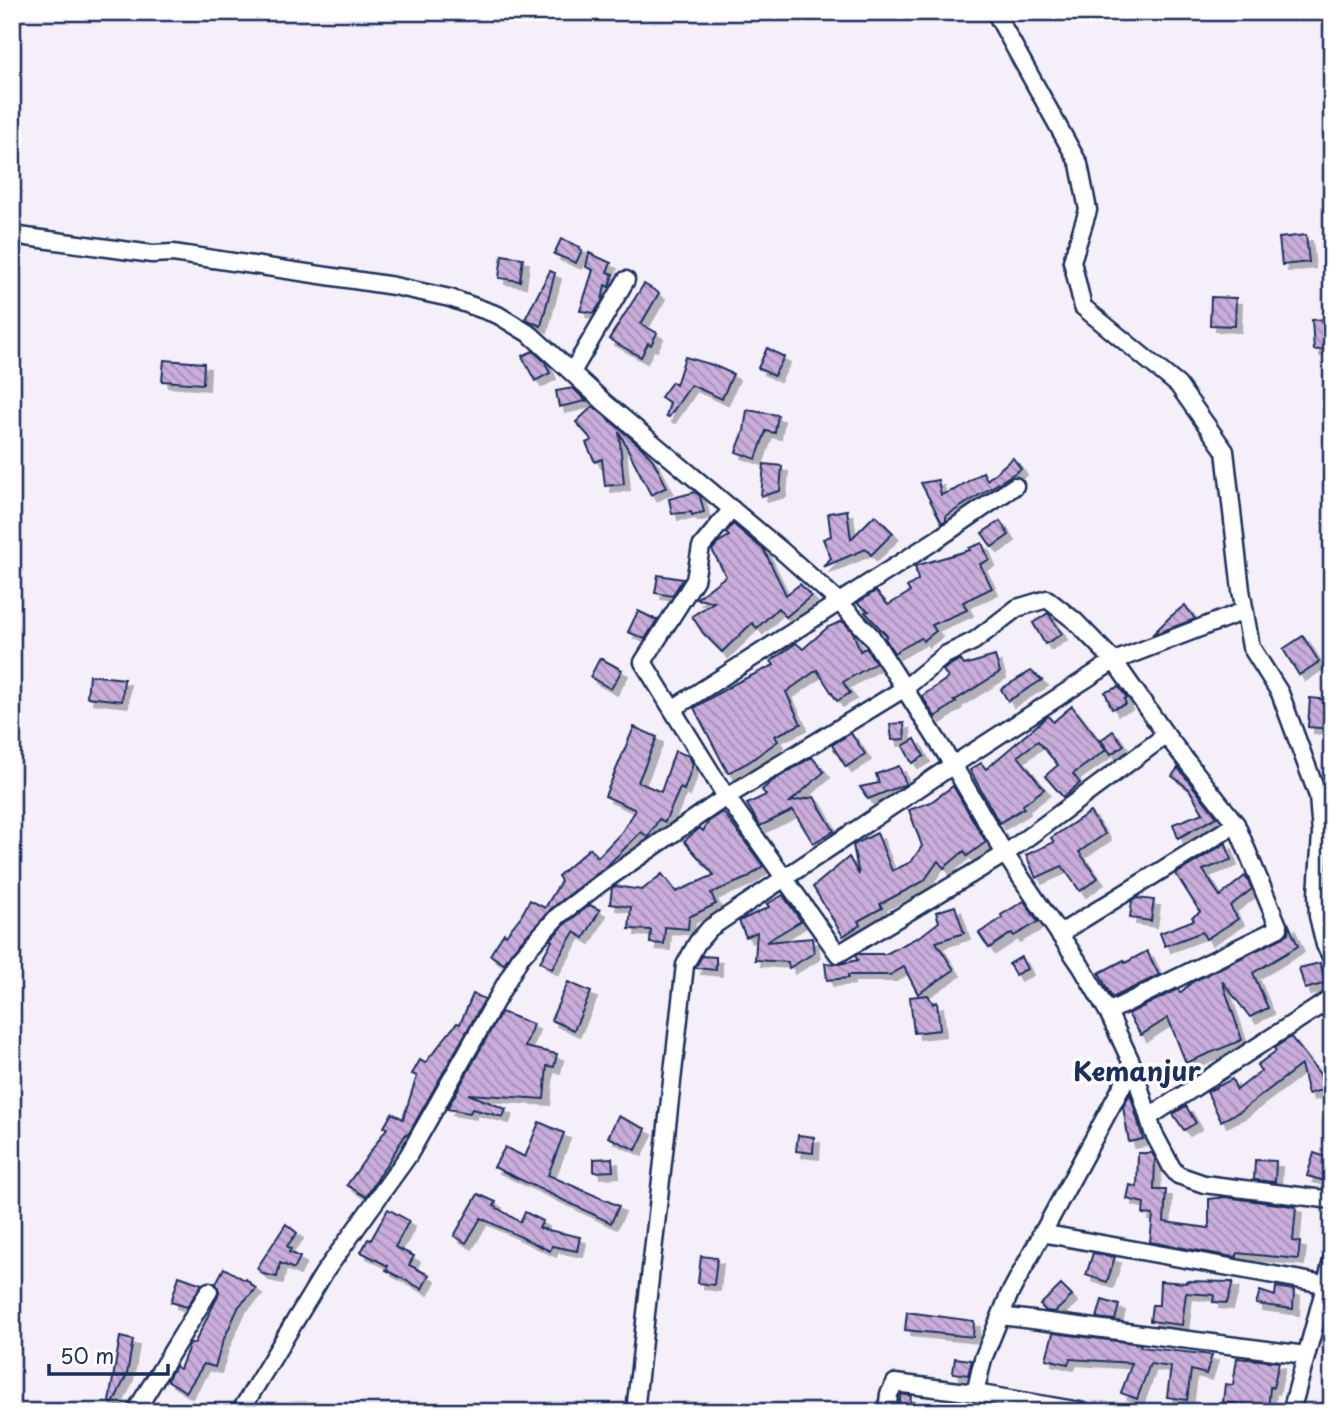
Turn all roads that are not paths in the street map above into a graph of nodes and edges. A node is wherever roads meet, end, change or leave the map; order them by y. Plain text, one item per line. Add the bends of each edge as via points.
1 (995, 12) edge
2 (12, 234) edge
3 (626, 280) dead end
4 (572, 372) junction
5 (1015, 486) dead end
6 (732, 509) junction
7 (838, 601) junction
8 (1244, 611) junction
9 (1114, 661) junction
10 (905, 688) junction
11 (674, 708) junction
12 (1166, 735) junction
13 (953, 765) junction
14 (727, 796) junction
15 (1236, 824) junction
16 (1005, 854) junction
17 (783, 879) junction
18 (1059, 934) junction
19 (1332, 958) edge
20 (1332, 998) edge
21 (1108, 1012) junction
22 (1133, 1066) junction
23 (1149, 1117) junction
24 (1332, 1200) edge
25 (1041, 1233) junction
26 (1332, 1261) edge
27 (1324, 1284) junction
28 (209, 1291) dead end
29 (1001, 1316) junction
30 (1306, 1355) junction
31 (975, 1394) junction
32 (135, 1412) edge
33 (240, 1412) edge
34 (635, 1412) edge
35 (887, 1412) edge
36 (1086, 1412) edge
37 (1291, 1412) edge

1 - 8 street via 1079,164 1088,210 1072,261 1083,307 1178,385 1224,451
2 - 4 street via 173,253 450,298 498,315 531,335
3 - 4 street
4 - 6 street
5 - 7 street
6 - 7 street
6 - 11 street via 701,547 695,580 643,662
7 - 10 street via 871,636
7 - 11 street
8 - 9 street
8 - 19 street via 1251,648 1280,693 1318,796 1318,916
9 - 10 street via 1047,599 1017,608 974,641 945,655
9 - 12 street
9 - 13 street
10 - 13 street
10 - 14 street
11 - 14 street
12 - 15 street
12 - 16 street
13 - 16 street
13 - 17 street
14 - 17 street
14 - 33 street via 558,916 520,958 408,1156 324,1273
15 - 18 street
15 - 21 street via 1279,928
16 - 17 street via 838,954
16 - 18 street
17 - 34 street via 710,928 685,965
18 - 21 street
20 - 23 street
21 - 22 street
22 - 23 street
22 - 25 street
23 - 24 street via 1172,1168 1188,1180
25 - 27 street
25 - 29 street
26 - 27 street
27 - 30 street
28 - 32 street
29 - 30 street
29 - 31 street
30 - 37 street
31 - 35 street via 895,1383
31 - 36 street

